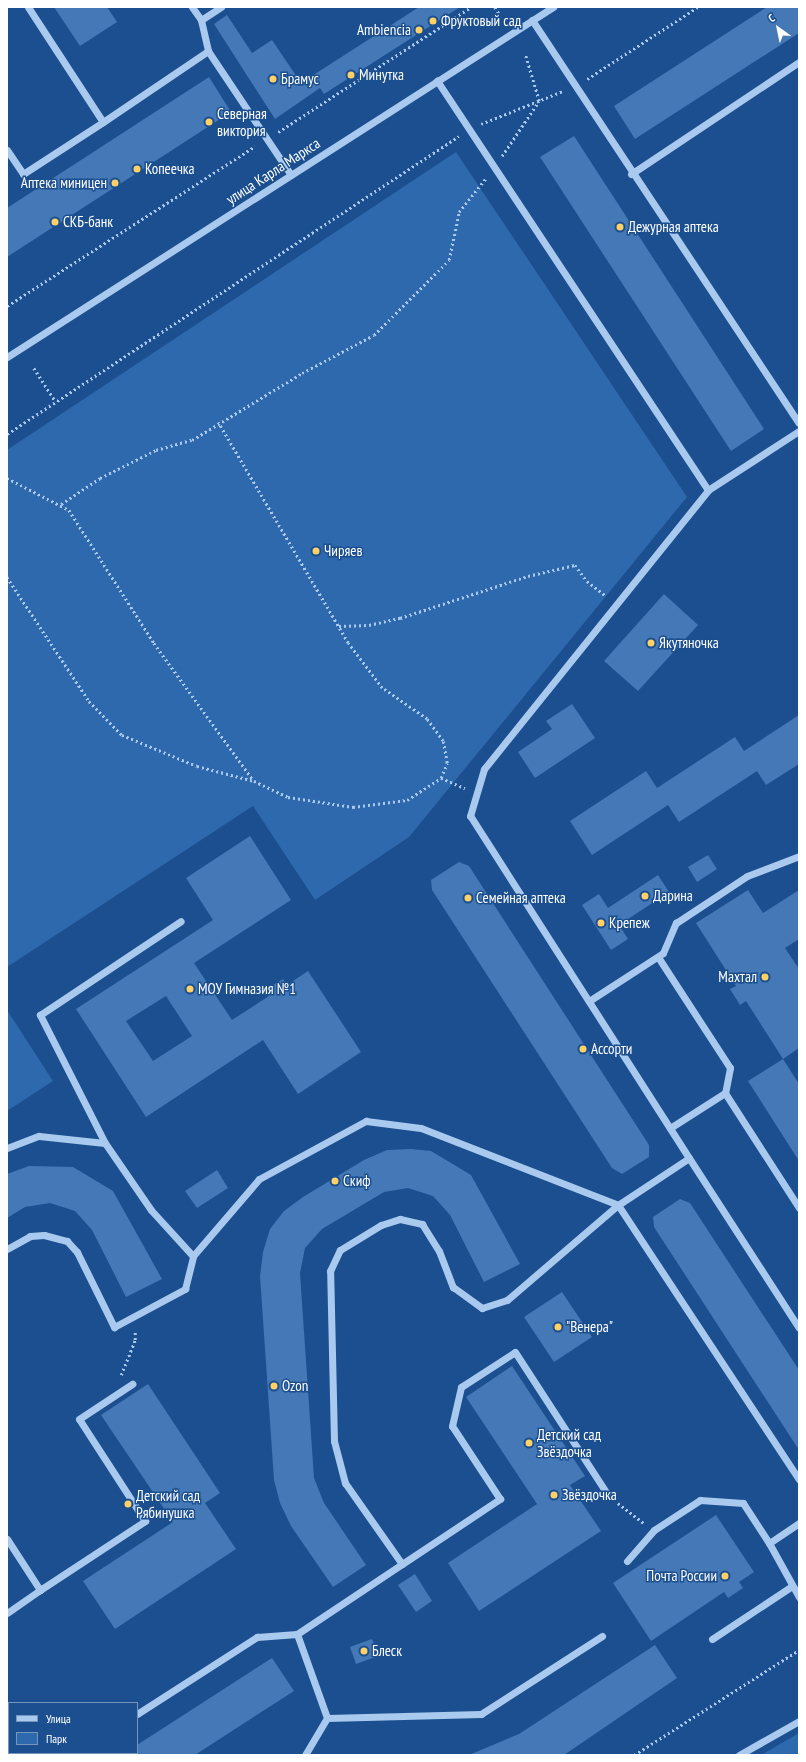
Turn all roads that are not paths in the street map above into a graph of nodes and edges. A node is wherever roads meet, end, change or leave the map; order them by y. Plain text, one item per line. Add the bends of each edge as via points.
1 (28, 7) edge
2 (192, 7) edge
3 (221, 7) edge
4 (553, 7) edge
5 (200, 20) junction
6 (532, 20) junction
7 (208, 51) junction
8 (799, 62) edge
9 (437, 81) junction
10 (103, 122) junction
11 (7, 150) edge
12 (631, 174) junction
13 (291, 175) junction
14 (7, 357) edge
15 (799, 423) edge
16 (799, 431) edge
17 (708, 490) junction
18 (799, 856) edge
19 (181, 921) dead end
20 (658, 957) junction
21 (589, 1001) junction
22 (725, 1093) junction
23 (670, 1128) junction
24 (105, 1142) junction
25 (7, 1148) edge
26 (689, 1158) junction
27 (618, 1205) junction
28 (799, 1208) edge
29 (7, 1249) edge
30 (194, 1256) junction
31 (799, 1328) edge
32 (132, 1384) dead end
33 (799, 1480) edge
34 (608, 1495) road end
35 (799, 1523) edge
36 (7, 1538) edge
37 (769, 1543) junction
38 (627, 1561) dead end
39 (402, 1564) junction
40 (792, 1586) junction
41 (40, 1590) junction
42 (799, 1596) edge
43 (7, 1613) edge
44 (297, 1634) junction
45 (602, 1636) dead end
46 (712, 1639) dead end
47 (138, 1713) edge
48 (328, 1718) junction
49 (799, 1721) edge
50 (305, 1755) edge
51 (739, 1755) edge

1 - 10 street
2 - 5 street
3 - 5 street
4 - 6 street, улица Карла Маркса
5 - 7 street
6 - 9 street, улица Карла Маркса
6 - 12 street
7 - 10 street
7 - 13 street
8 - 12 street
9 - 13 street, улица Карла Маркса
9 - 17 street
10 - 11 street via 23,174
12 - 15 street
13 - 14 street, улица Карла Маркса
16 - 17 street
17 - 21 street via 484,769 470,816
18 - 20 street via 747,876 676,922 663,953
19 - 24 street via 40,1015
20 - 21 street
20 - 22 street via 730,1068
21 - 23 street
22 - 23 street
22 - 28 street
23 - 26 street
24 - 25 street via 39,1136
24 - 30 street via 151,1210
26 - 27 street
26 - 31 street
27 - 30 street via 421,1128 366,1121 259,1179
27 - 33 street
27 - 39 street via 507,1300 482,1308 453,1287 439,1251 422,1224 400,1219 381,1225 340,1250 330,1271 334,1441 345,1483
29 - 30 street via 30,1236 44,1235 67,1241 76,1252 114,1327 185,1289
32 - 41 street via 79,1419 144,1521
34 - 39 street via 515,1352 461,1387 452,1426 500,1499
35 - 37 street
36 - 41 street
37 - 38 street via 743,1503 700,1500 654,1530
37 - 40 street
39 - 44 street
40 - 42 street
40 - 46 street
41 - 43 street
44 - 47 street via 257,1637
44 - 48 street
45 - 48 street via 481,1714
48 - 50 street
49 - 51 street

